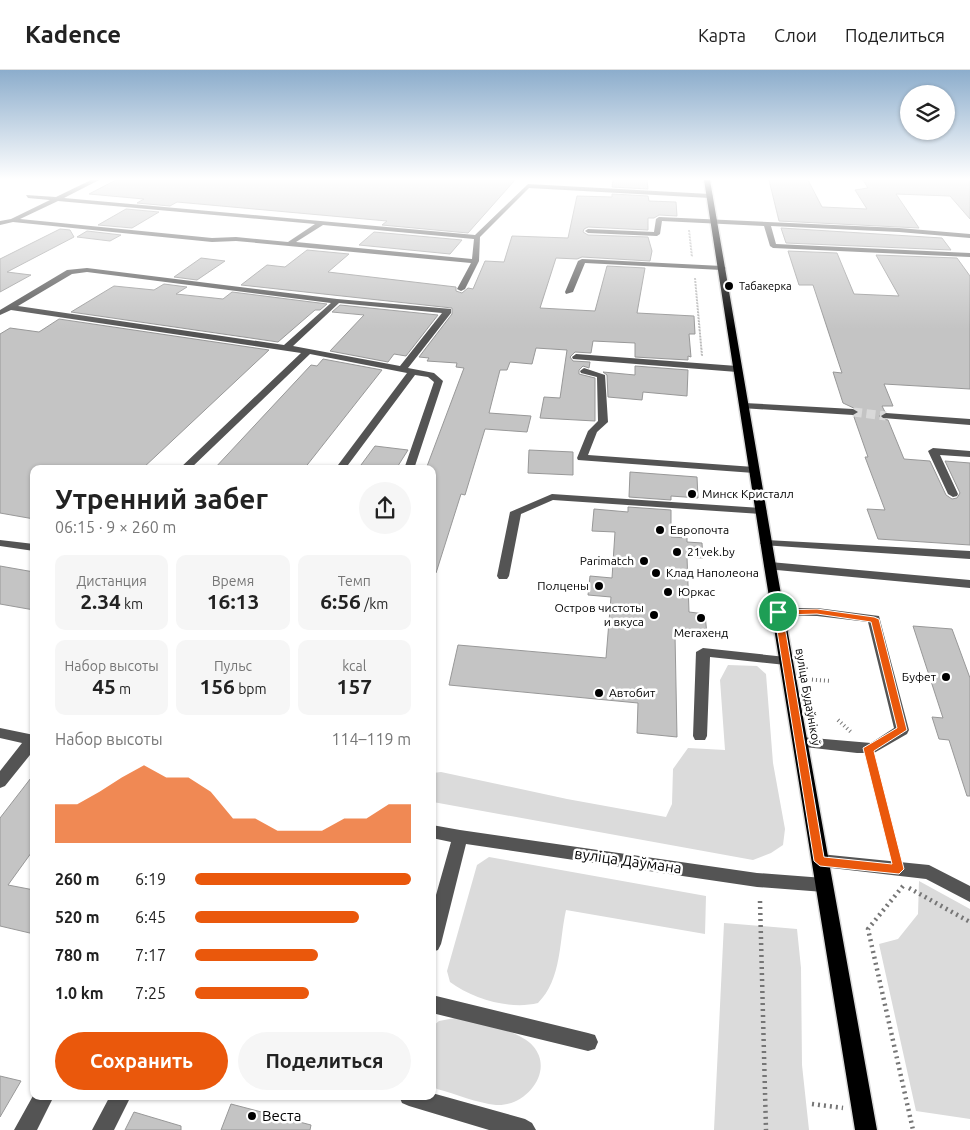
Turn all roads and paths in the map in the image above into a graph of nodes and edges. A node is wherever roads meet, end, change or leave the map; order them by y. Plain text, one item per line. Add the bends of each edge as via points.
1 (107, 229) edge
2 (311, 229) edge
3 (393, 229) edge
4 (484, 229) edge
5 (658, 229) edge
6 (714, 229) edge
7 (768, 229) edge
8 (888, 229) edge
9 (588, 232) dead end
10 (970, 236) edge
11 (476, 237) junction
12 (288, 244) junction
13 (970, 255) edge
14 (475, 261) junction
15 (953, 263) dead end
16 (970, 264) edge
17 (722, 268) junction
18 (461, 289) dead end
19 (569, 292) dead end
20 (337, 300) junction
21 (10, 307) junction
22 (0, 313) edge
23 (287, 348) junction
24 (308, 351) junction
25 (576, 357) dead end
26 (402, 369) junction
27 (737, 369) junction
28 (413, 371) junction
29 (584, 371) dead end
30 (744, 406) junction
31 (853, 412) tunnel mouth
32 (886, 416) tunnel mouth
33 (970, 422) edge
34 (970, 454) edge
35 (188, 465) edge
36 (343, 465) edge
37 (410, 465) edge
38 (754, 470) junction
39 (953, 494) dead end
40 (761, 511) junction
41 (0, 542) edge
42 (766, 543) junction
43 (30, 547) edge
44 (970, 555) edge
45 (770, 566) junction
46 (503, 576) dead end
47 (970, 584) edge
48 (778, 612) junction
49 (786, 661) junction
50 (789, 677) junction
51 (831, 681) dead end
52 (838, 720) dead end
53 (0, 733) edge
54 (700, 736) dead end
55 (30, 739) edge
56 (801, 742) junction
57 (30, 744) edge
58 (868, 748) junction
59 (0, 782) edge
60 (436, 832) edge
61 (460, 837) junction
62 (820, 861) junction
63 (901, 877) junction
64 (824, 885) junction
65 (970, 895) edge
66 (760, 901) dead end
67 (970, 922) edge
68 (436, 931) edge
69 (436, 1005) edge
70 (588, 1042) dead end
71 (42, 1100) edge
72 (119, 1100) edge
73 (423, 1100) edge
74 (812, 1104) dead end
75 (868, 1124) edge
76 (25, 1130) edge
77 (103, 1130) edge
78 (525, 1130) edge
79 (766, 1130) edge
80 (913, 1130) edge

1 - 12 street
2 - 12 street
3 - 11 street
4 - 11 street
5 - 9 street via 657,234
6 - 17 main road, вуліца Будаўнікоў
7 - 13 street via 773,246
8 - 10 street
11 - 14 street
12 - 14 street
14 - 18 street
15 - 16 street
17 - 19 street via 582,261
17 - 27 main road, вуліца Будаўнікоў
20 - 21 street via 87,270 70,272
20 - 23 street
20 - 26 street via 448,311
21 - 22 street
21 - 23 street
23 - 24 street
24 - 26 street
24 - 35 street
25 - 27 street
26 - 28 street
27 - 30 main road, вуліца Будаўнікоў
28 - 36 street
28 - 37 street via 431,375 439,381
29 - 38 street via 601,375 604,422 593,431 582,458
30 - 31 street
30 - 38 main road, вуліца Будаўнікоў
32 - 33 street
34 - 39 street via 933,451
38 - 40 main road, вуліца Будаўнікоў
40 - 42 main road, вуліца Будаўнікоў
40 - 46 street via 552,497 516,512
41 - 43 street
42 - 44 street
42 - 45 main road, вуліца Будаўнікоў
45 - 47 street
45 - 48 main road, вуліца Будаўнікоў
48 - 49 main road, вуліца Будаўнікоў
48 - 58 street via 817,612 874,619 902,730 874,748
49 - 50 main road, вуліца Будаўнікоў
49 - 54 street via 703,652
50 - 51 path
50 - 56 main road, вуліца Будаўнікоў
52 - 58 path
53 - 55 street
56 - 58 street
56 - 62 main road, вуліца Будаўнікоў
57 - 59 street
58 - 63 path
60 - 61 street, вуліца Даўмана
61 - 64 street, вуліца Даўмана via 757,880
61 - 68 street
62 - 63 street
62 - 64 main road, вуліца Будаўнікоў
63 - 65 street via 929,872
63 - 67 path
63 - 80 path via 868,929
64 - 75 main road, вуліца Будаўнікоў
66 - 79 path
69 - 70 street
71 - 76 street
72 - 77 street
73 - 78 street
74 - 75 path

